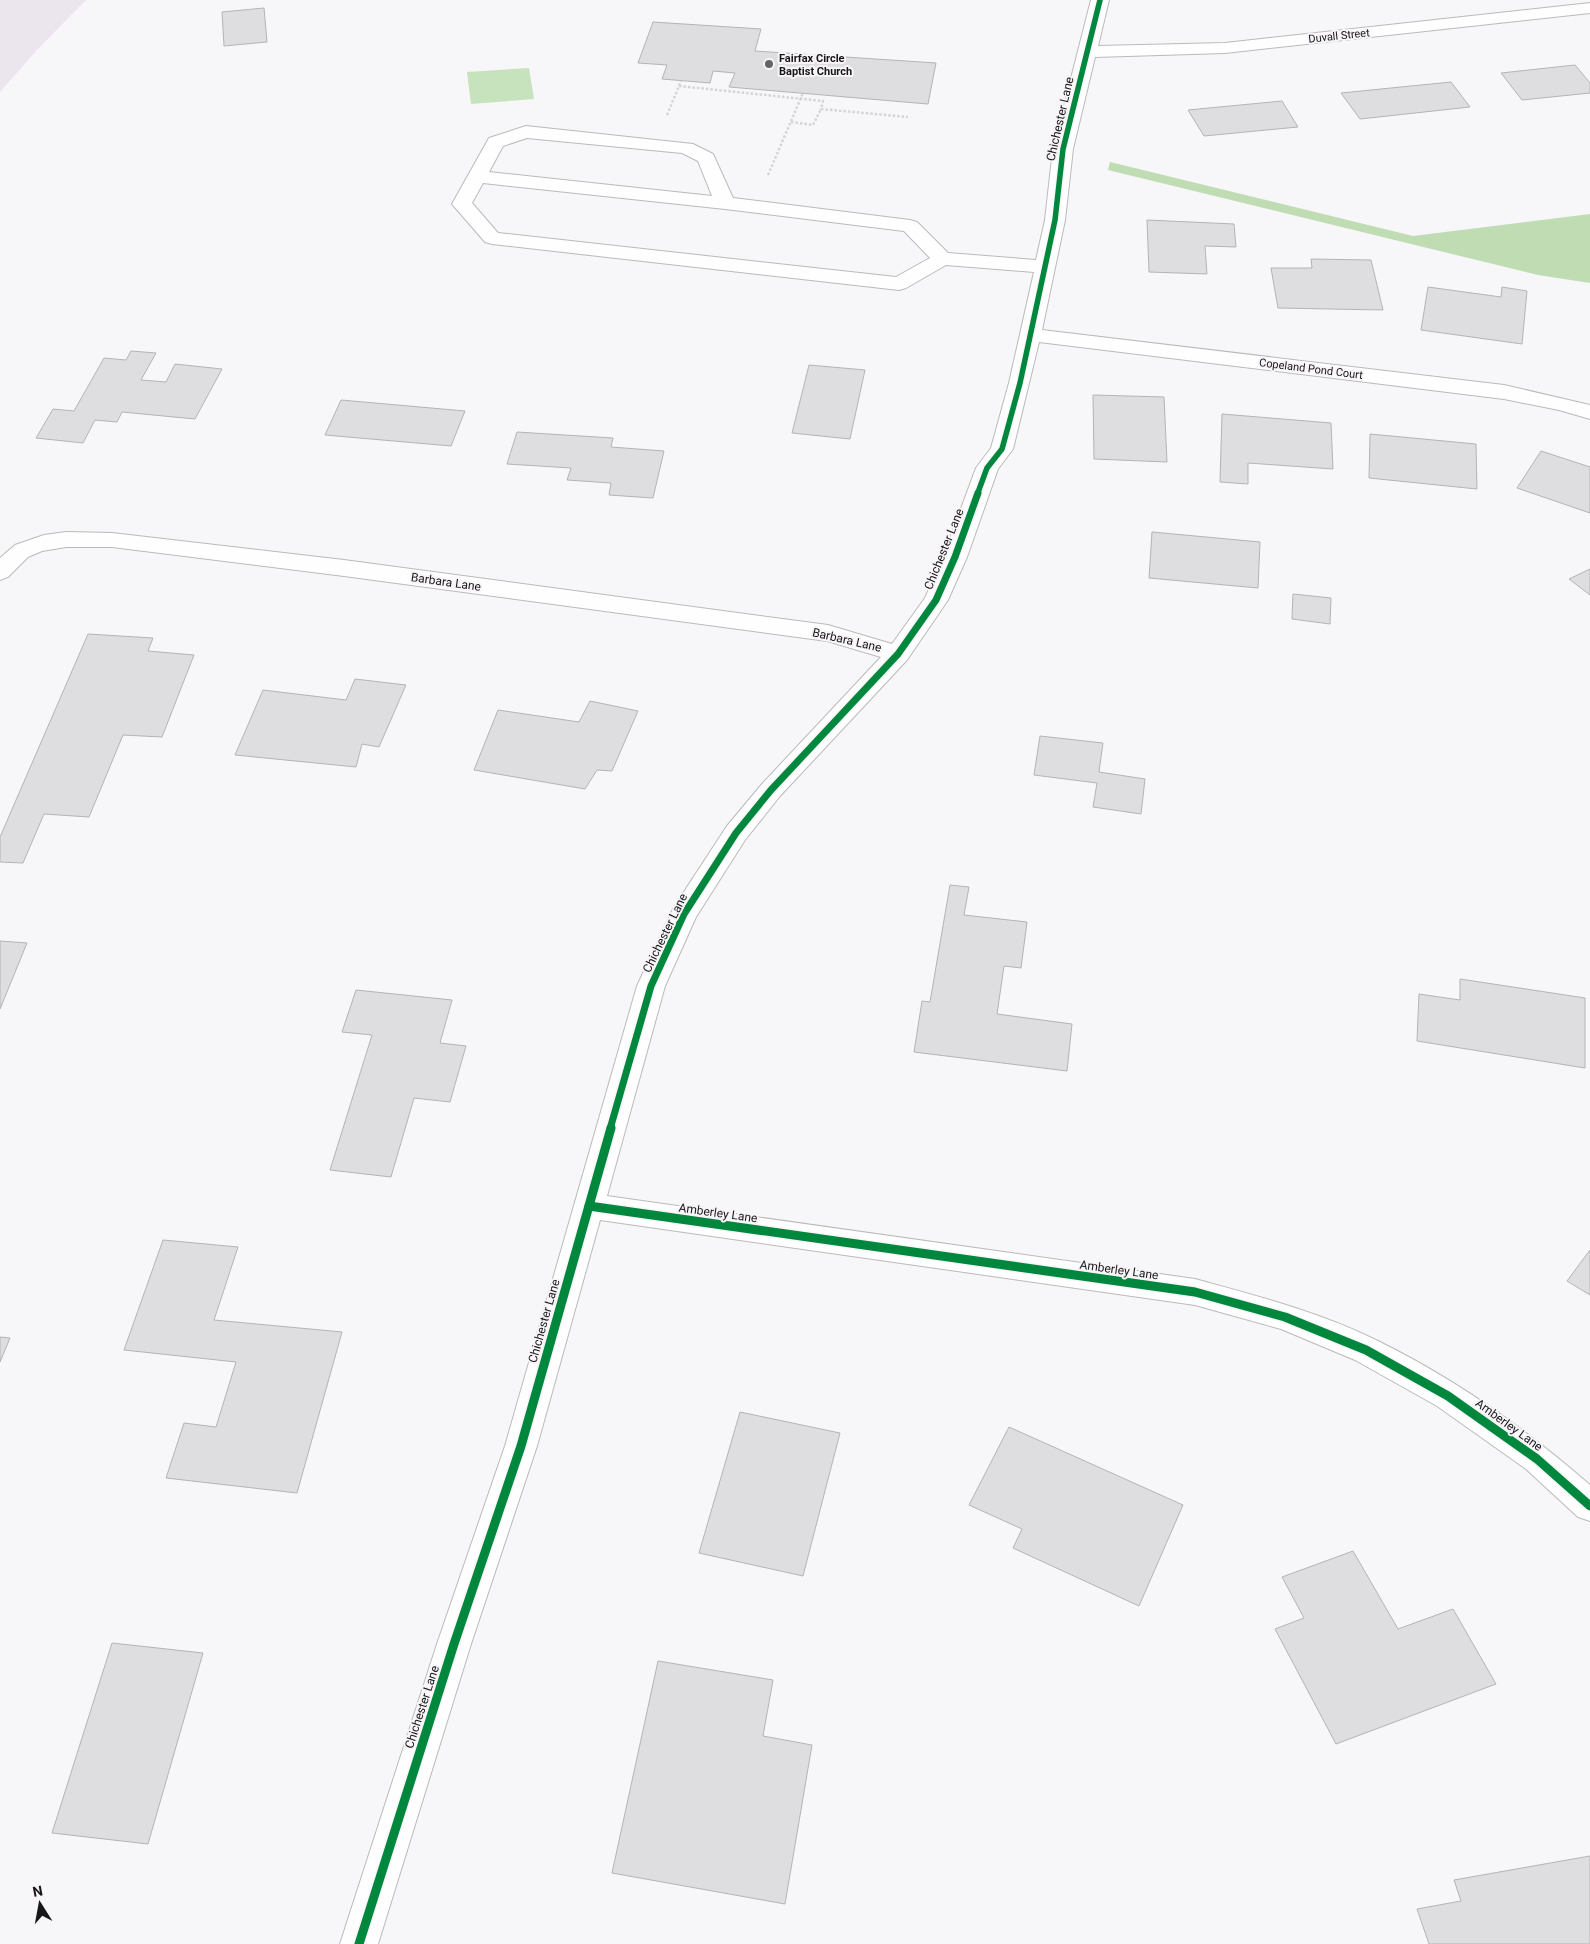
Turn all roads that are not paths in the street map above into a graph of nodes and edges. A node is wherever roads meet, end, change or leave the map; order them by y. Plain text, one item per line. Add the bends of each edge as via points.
1 (1100, 0) edge
2 (1590, 8) edge
3 (1088, 52) junction
4 (477, 176) junction
5 (725, 203) junction
6 (942, 259) junction
7 (1045, 267) junction
8 (1031, 335) junction
9 (1590, 412) edge
10 (0, 572) edge
11 (898, 654) junction
12 (589, 1206) junction
13 (1590, 1506) edge
14 (359, 1944) edge

1 - 3 street, Chichester Lane
2 - 3 street, Duvall Street via 1225,48
3 - 7 street, Chichester Lane via 1063,149 1055,220
4 - 5 street
4 - 5 street via 496,142 526,132 686,148 706,158
4 - 6 street via 462,204 492,238 899,284
5 - 6 street via 910,226
6 - 7 street
7 - 8 street, Chichester Lane
8 - 9 street, Copeland Pond Court via 1504,392
8 - 11 street, Chichester Lane via 1002,449 987,468 956,557 936,600
10 - 11 street, Barbara Lane via 21,551 44,543 74,539 112,540 828,633
11 - 12 street, Chichester Lane via 770,790 736,833 684,914 651,986
12 - 13 street, Amberley Lane via 1195,1292 1285,1317 1366,1350 1448,1396 1537,1459
12 - 14 street, Chichester Lane via 521,1446

